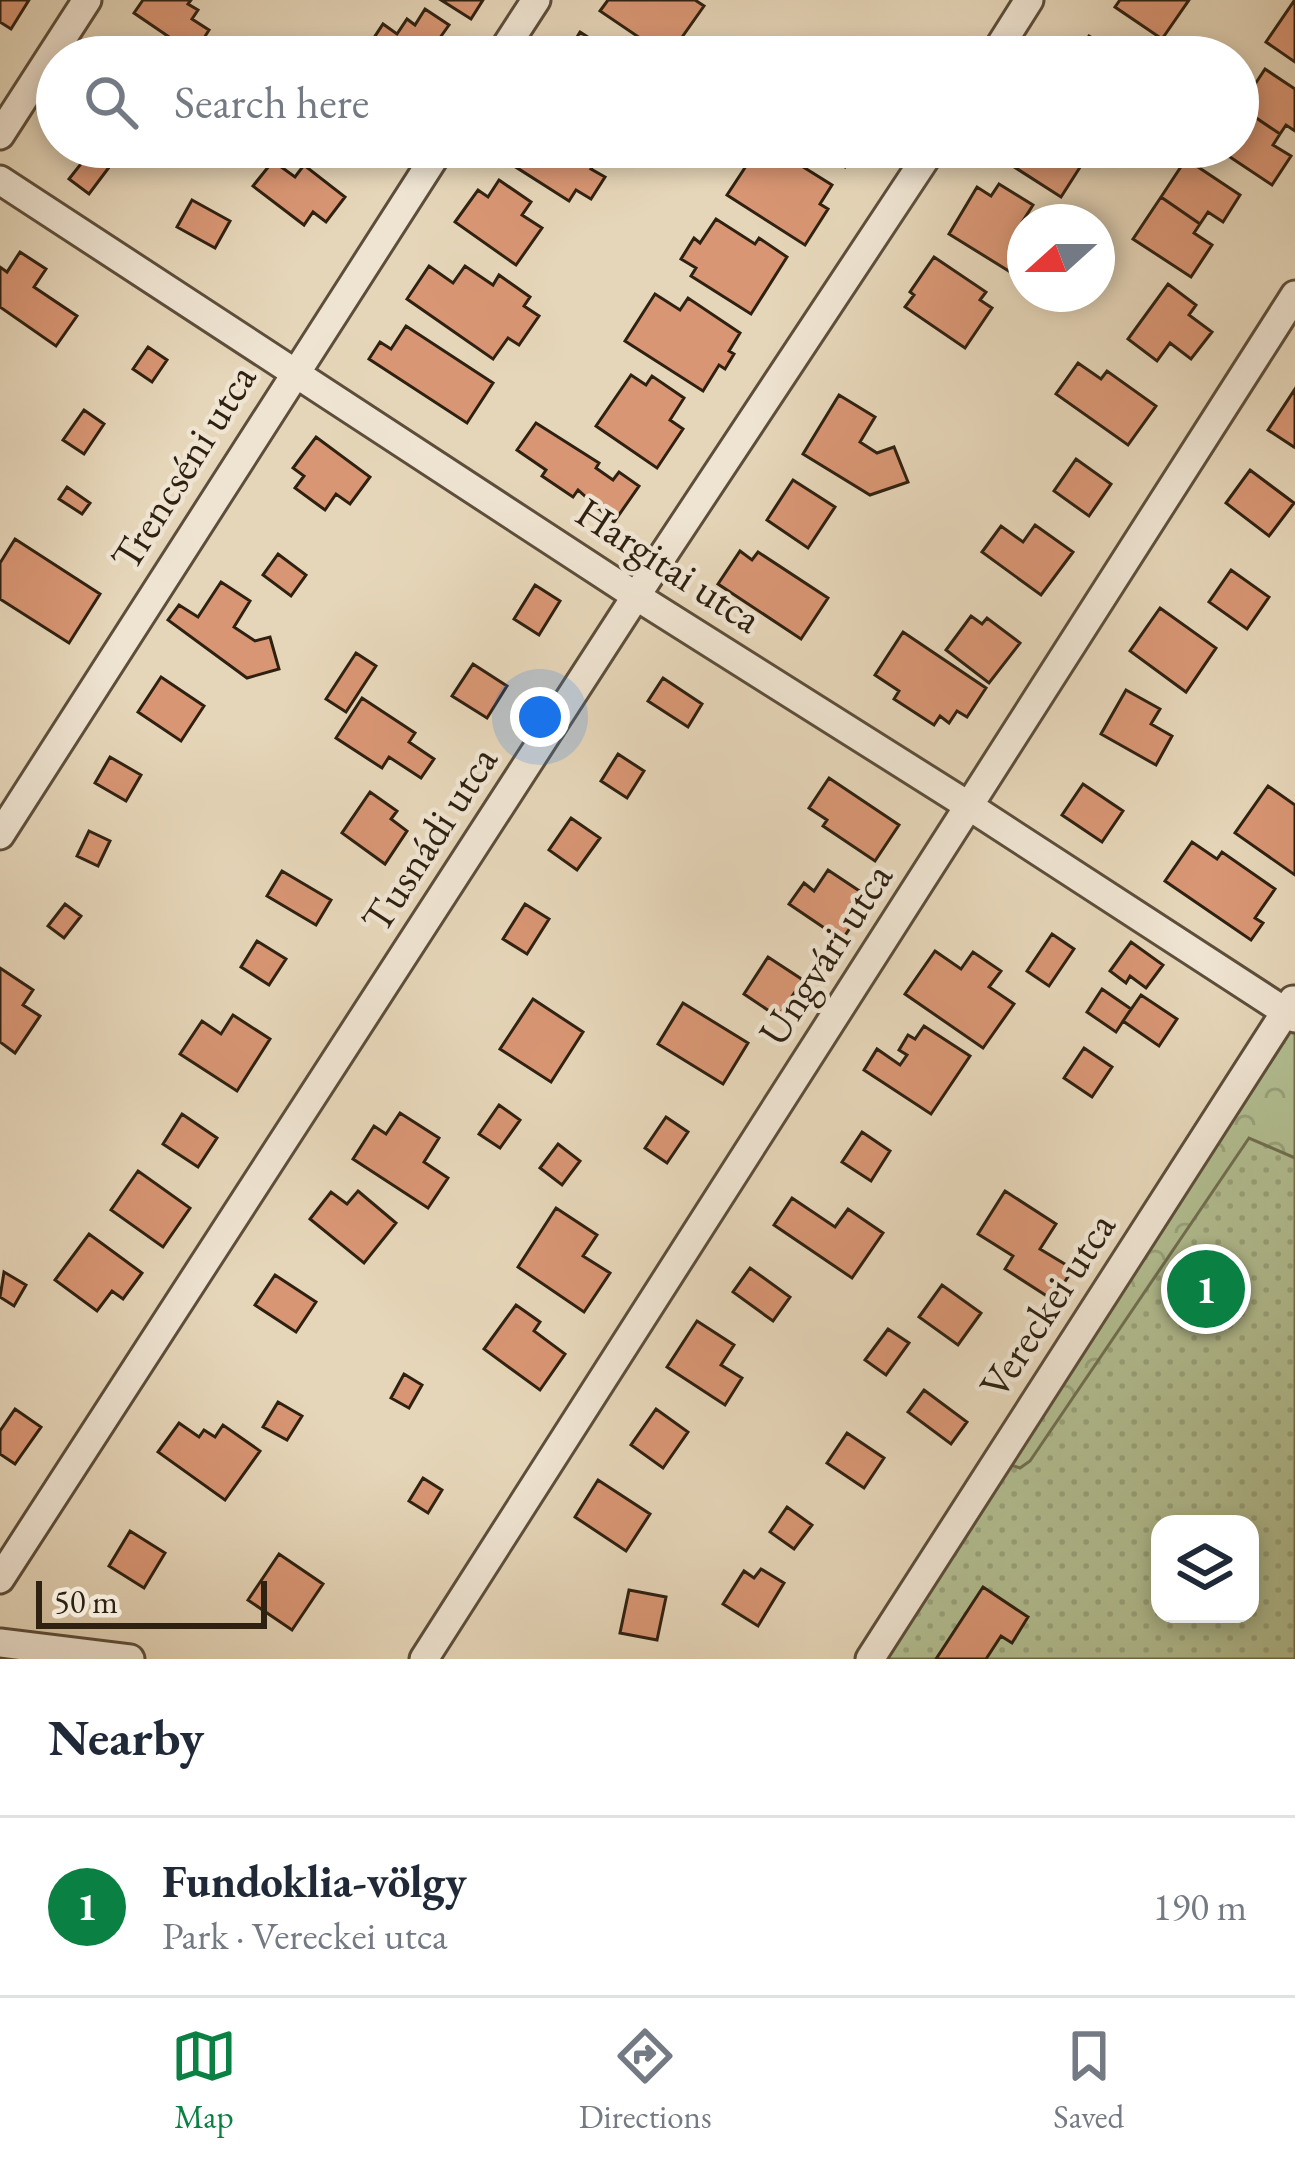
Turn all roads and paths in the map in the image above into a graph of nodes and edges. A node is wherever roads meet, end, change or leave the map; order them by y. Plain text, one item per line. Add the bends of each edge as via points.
1 (87, 0) edge
2 (536, 0) edge
3 (1030, 0) edge
4 (64, 36) edge
5 (513, 36) edge
6 (1007, 36) edge
7 (36, 79) edge
8 (0, 135) edge
9 (426, 168) edge
10 (918, 168) edge
11 (0, 180) edge
12 (1295, 295) edge
13 (296, 370) junction
14 (636, 596) junction
15 (969, 806) junction
16 (0, 835) edge
17 (1292, 1009) edge
18 (0, 1579) edge
19 (0, 1643) edge
20 (130, 1659) edge
21 (424, 1659) edge
22 (870, 1659) edge

1 - 4 street
2 - 5 street
3 - 6 street
7 - 8 street
9 - 13 street, Trencséni utca
10 - 14 street, Tusnádi utca
11 - 13 street, Hargitai utca
12 - 15 street, Ungvári utca
13 - 14 street, Hargitai utca
13 - 16 street, Trencséni utca
14 - 15 street, Hargitai utca
14 - 18 street, Tusnádi utca
15 - 17 street, Hargitai utca
15 - 21 street, Ungvári utca
17 - 22 street, Vereckei utca
19 - 20 street

